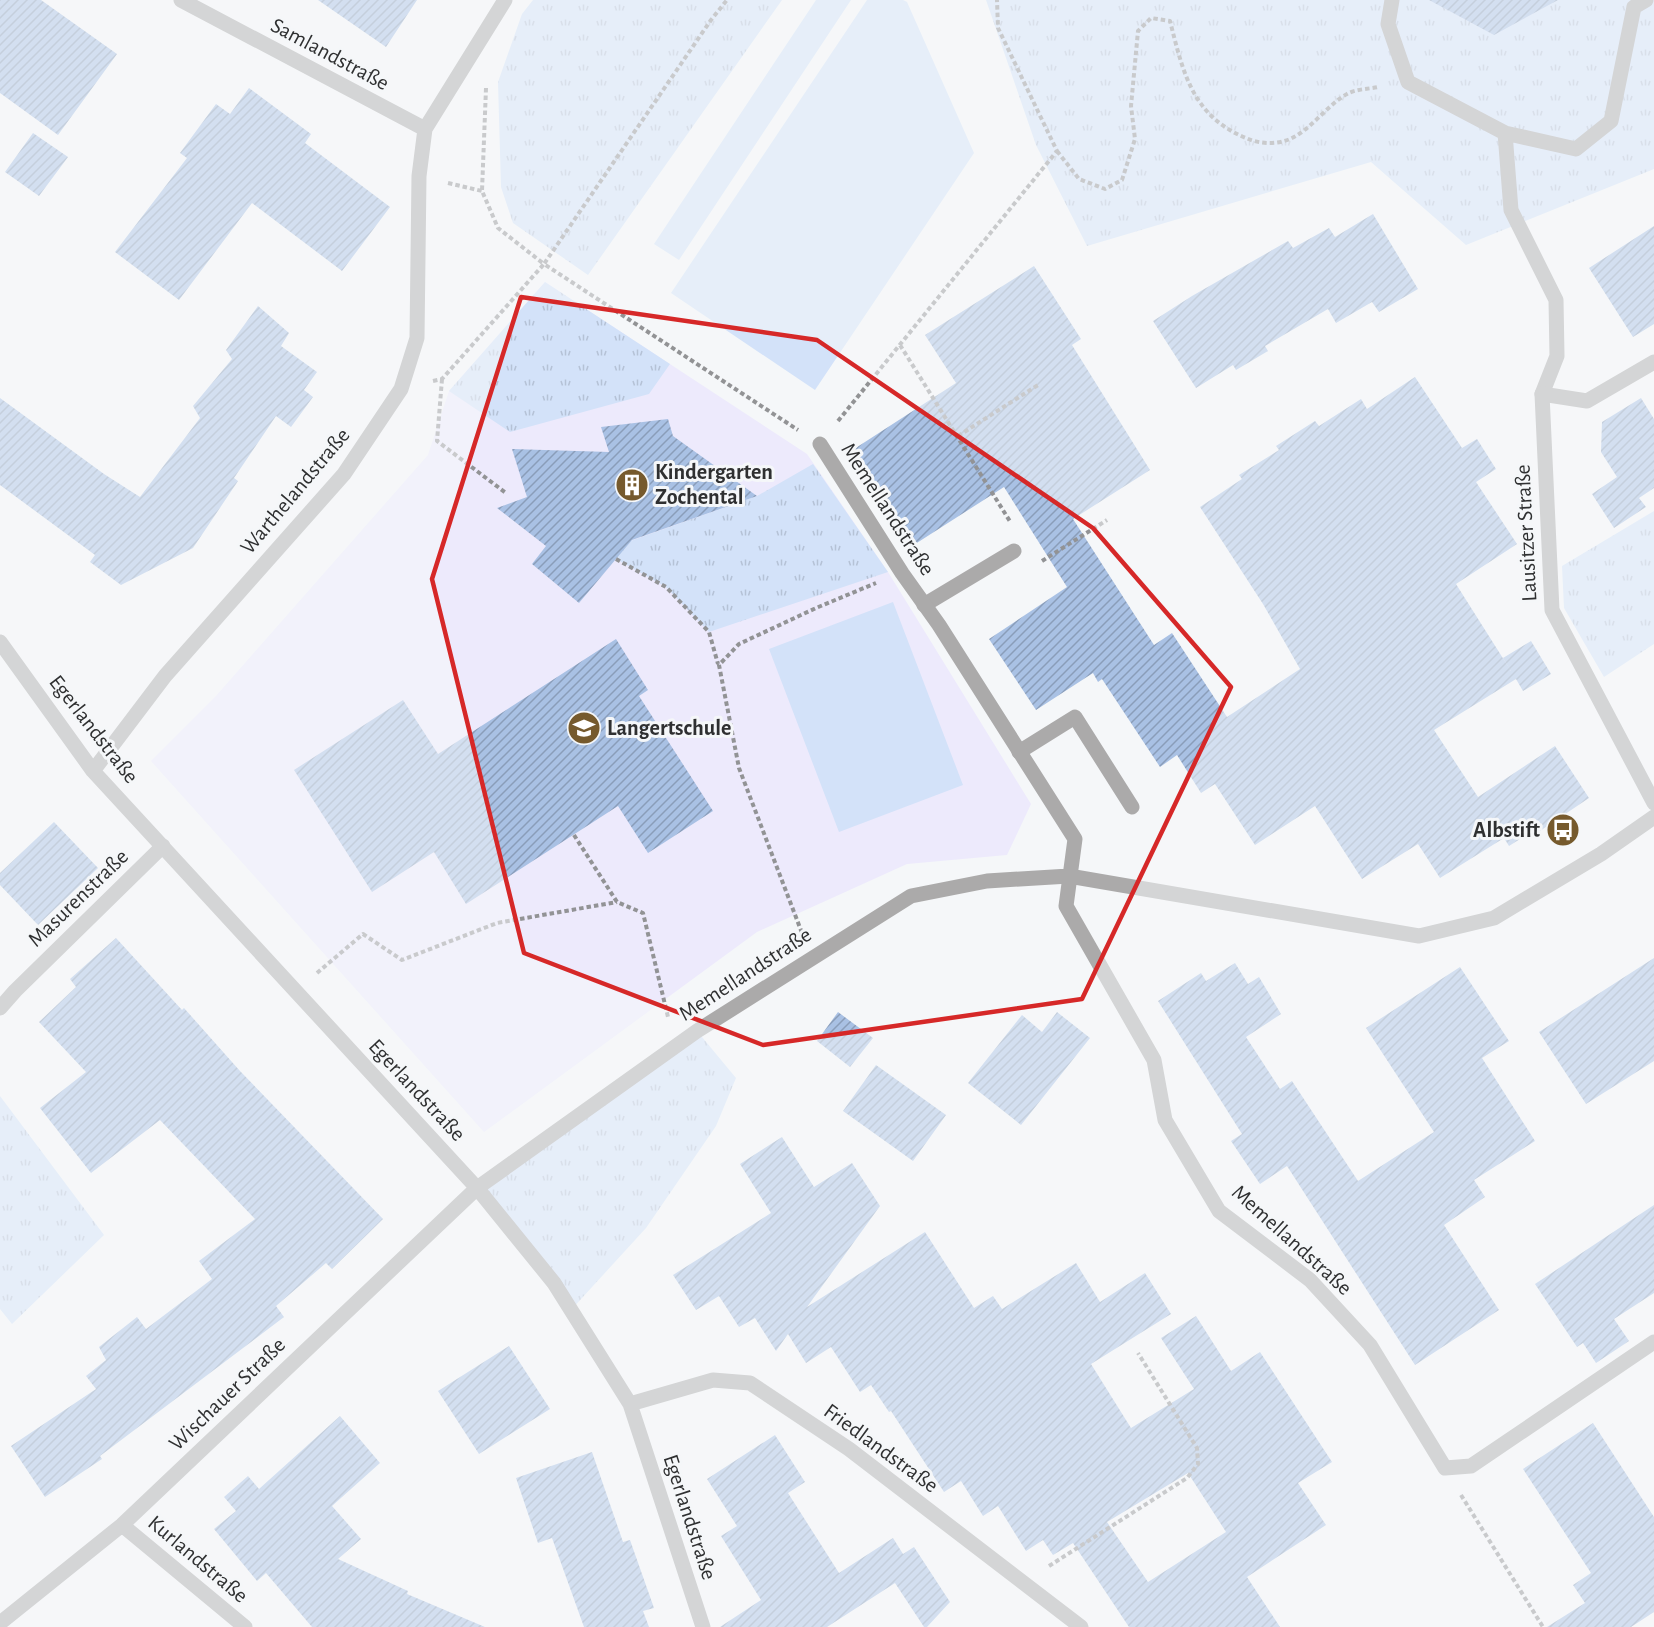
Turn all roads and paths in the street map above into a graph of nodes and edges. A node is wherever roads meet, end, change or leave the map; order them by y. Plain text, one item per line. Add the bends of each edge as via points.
1 (182, 0) edge
2 (505, 0) edge
3 (728, 0) edge
4 (997, 0) edge
5 (1392, 0) edge
6 (1646, 0) edge
7 (1408, 82) junction
8 (486, 86) dead end
9 (425, 129) junction
10 (1505, 133) junction
11 (1057, 151) junction
12 (544, 264) junction
13 (900, 345) junction
14 (1654, 362) edge
15 (442, 379) junction
16 (1038, 385) dead end
17 (401, 389) junction
18 (1542, 394) junction
19 (958, 436) junction
20 (820, 444) junction
21 (506, 493) dead end
22 (1107, 520) dead end
23 (1012, 525) dead end
24 (1014, 551) dead end
25 (616, 559) dead end
26 (1037, 565) dead end
27 (902, 573) junction
28 (924, 605) junction
29 (0, 642) edge
30 (719, 665) junction
31 (1019, 752) junction
32 (93, 771) junction
33 (1654, 803) edge
34 (1132, 807) dead end
35 (1654, 817) edge
36 (574, 835) dead end
37 (163, 846) junction
38 (1069, 876) junction
39 (616, 902) junction
40 (811, 958) junction
41 (296, 991) junction
42 (0, 1008) edge
43 (675, 1046) junction
44 (477, 1188) junction
45 (1654, 1342) edge
46 (1138, 1353) dead end
47 (630, 1404) junction
48 (1445, 1467) junction
49 (122, 1525) junction
50 (1023, 1583) junction
51 (0, 1623) edge
52 (245, 1627) edge
53 (703, 1627) edge
54 (1081, 1627) edge
55 (1543, 1627) edge

1 - 9 street, Samlandstraße
2 - 9 street, Warthelandstraße
3 - 12 path
4 - 11 path via 998,28
5 - 7 street via 1388,24
6 - 10 street via 1634,8 1611,121 1576,149
7 - 10 street
7 - 11 path via 1348,93 1289,140 1259,144 1228,131 1203,108 1183,74 1170,21 1151,18 1138,31 1131,106 1135,139 1122,180 1105,189 1079,179
8 - 12 path via 482,191 498,228
9 - 17 street, Warthelandstraße via 419,176 417,338
10 - 18 street via 1511,210 1556,300 1557,356
11 - 13 path
12 - 15 path
12 - 20 path
13 - 19 path
13 - 20 path
14 - 18 street via 1587,401
15 - 17 path
15 - 21 path via 436,441
16 - 19 path
17 - 32 street, Warthelandstraße via 344,474 165,676
18 - 33 street, Lausitzer Straße via 1552,610
19 - 23 path
20 - 27 street, Memellandstraße
22 - 26 path
24 - 28 street
25 - 30 path via 666,587 709,632
27 - 28 street, Memellandstraße
27 - 30 path via 739,644
28 - 31 street, Memellandstraße
29 - 32 street, Egerlandstraße
30 - 40 path via 739,768
31 - 34 street via 1075,717
31 - 38 street, Memellandstraße via 1075,839
32 - 37 street, Egerlandstraße
35 - 38 street, Memellandstraße via 1494,918 1419,936
36 - 39 path
37 - 41 street, Egerlandstraße
37 - 42 street, Masurenstraße
38 - 40 street, Memellandstraße via 987,881 911,896
38 - 48 street, Memellandstraße via 1066,906 1154,1060 1165,1120 1219,1210 1310,1280 1370,1345
39 - 41 path via 497,923 402,960 363,934
39 - 43 path via 643,913
40 - 43 street, Memellandstraße
41 - 44 street, Egerlandstraße
43 - 44 street, Memellandstraße
44 - 47 street, Egerlandstraße via 554,1283
44 - 49 street, Wischauer Straße
45 - 48 street via 1471,1466
46 - 50 path via 1197,1448 1198,1464 1187,1478
47 - 50 street, Friedlandstraße via 713,1380 750,1383 849,1449
47 - 53 street, Egerlandstraße
48 - 55 path
49 - 51 street, Wischauer Straße
49 - 52 street, Kurlandstraße
50 - 54 street, Friedlandstraße

